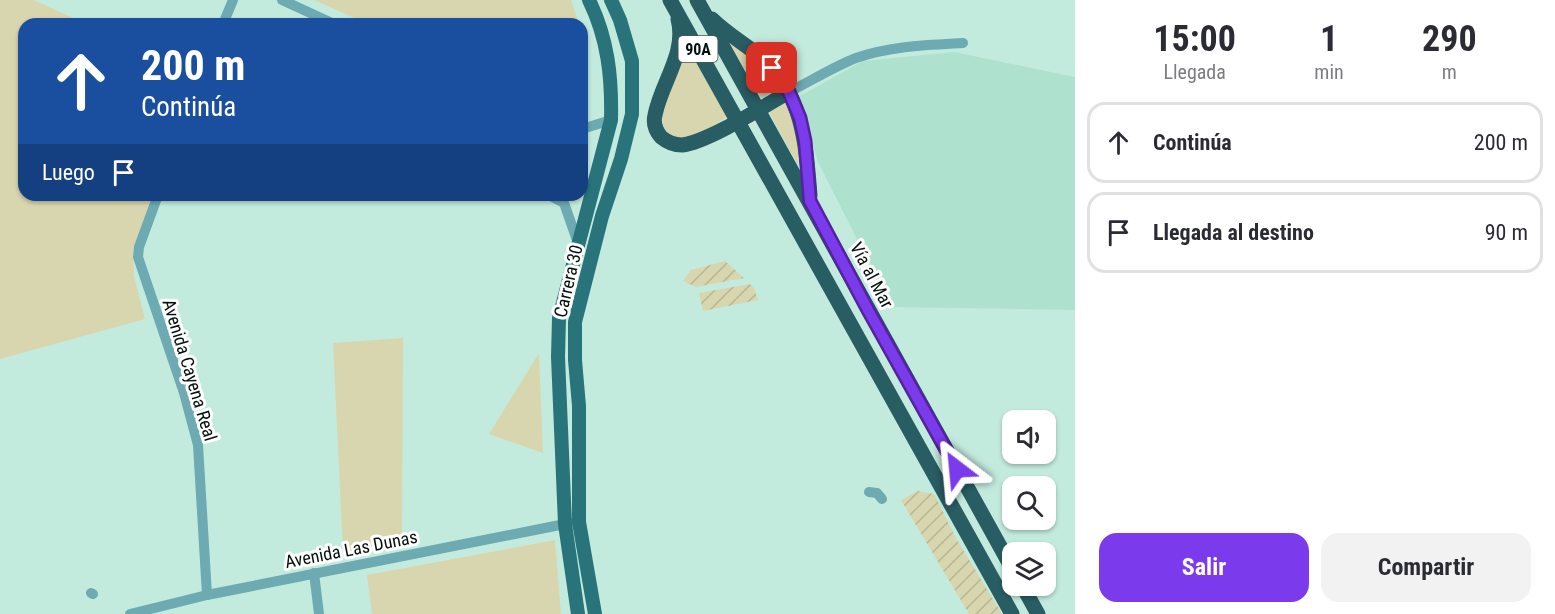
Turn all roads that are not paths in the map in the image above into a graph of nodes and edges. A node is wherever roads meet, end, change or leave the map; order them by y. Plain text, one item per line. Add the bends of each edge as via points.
1 (232, 0) edge
2 (282, 0) edge
3 (589, 0) edge
4 (611, 0) edge
5 (670, 0) edge
6 (697, 0) edge
7 (225, 18) edge
8 (321, 18) edge
9 (963, 43) dead end
10 (789, 92) junction
11 (611, 120) junction
12 (588, 127) edge
13 (156, 201) edge
14 (560, 201) edge
15 (810, 201) junction
16 (578, 243) junction
17 (868, 492) dead end
18 (882, 499) dead end
19 (572, 523) junction
20 (1002, 550) edge
21 (314, 573) junction
22 (207, 595) junction
23 (1028, 596) edge
24 (130, 614) edge
25 (319, 614) edge
26 (578, 614) edge
27 (595, 614) edge
28 (1012, 614) edge
29 (1038, 614) edge

1 - 7 street
2 - 8 street
3 - 11 main road, Carrera 30 via 607,48
4 - 19 main road, Carrera 30 via 632,61 632,114 575,322 579,406
5 - 10 highway via 679,20 680,40 655,115 656,128 663,138 679,145 694,142
5 - 28 highway, 90A
6 - 10 highway via 718,25 766,61
6 - 15 highway, Vía al Mar / 90A
9 - 10 street via 877,52
10 - 15 highway via 803,130
11 - 12 street
11 - 16 main road, Carrera 30
13 - 22 street, Avenida Cayena Real via 138,257 198,446
14 - 16 street
15 - 20 highway, Vía al Mar / 90A
16 - 19 main road, Carrera 30 via 559,318 558,357
17 - 18 street via 877,493
19 - 21 street, Avenida Las Dunas
19 - 26 main road, Carrera 30
19 - 27 main road, Carrera 30
21 - 22 street, Avenida Las Dunas
21 - 25 street
22 - 24 street, Avenida Las Dunas
23 - 29 highway

